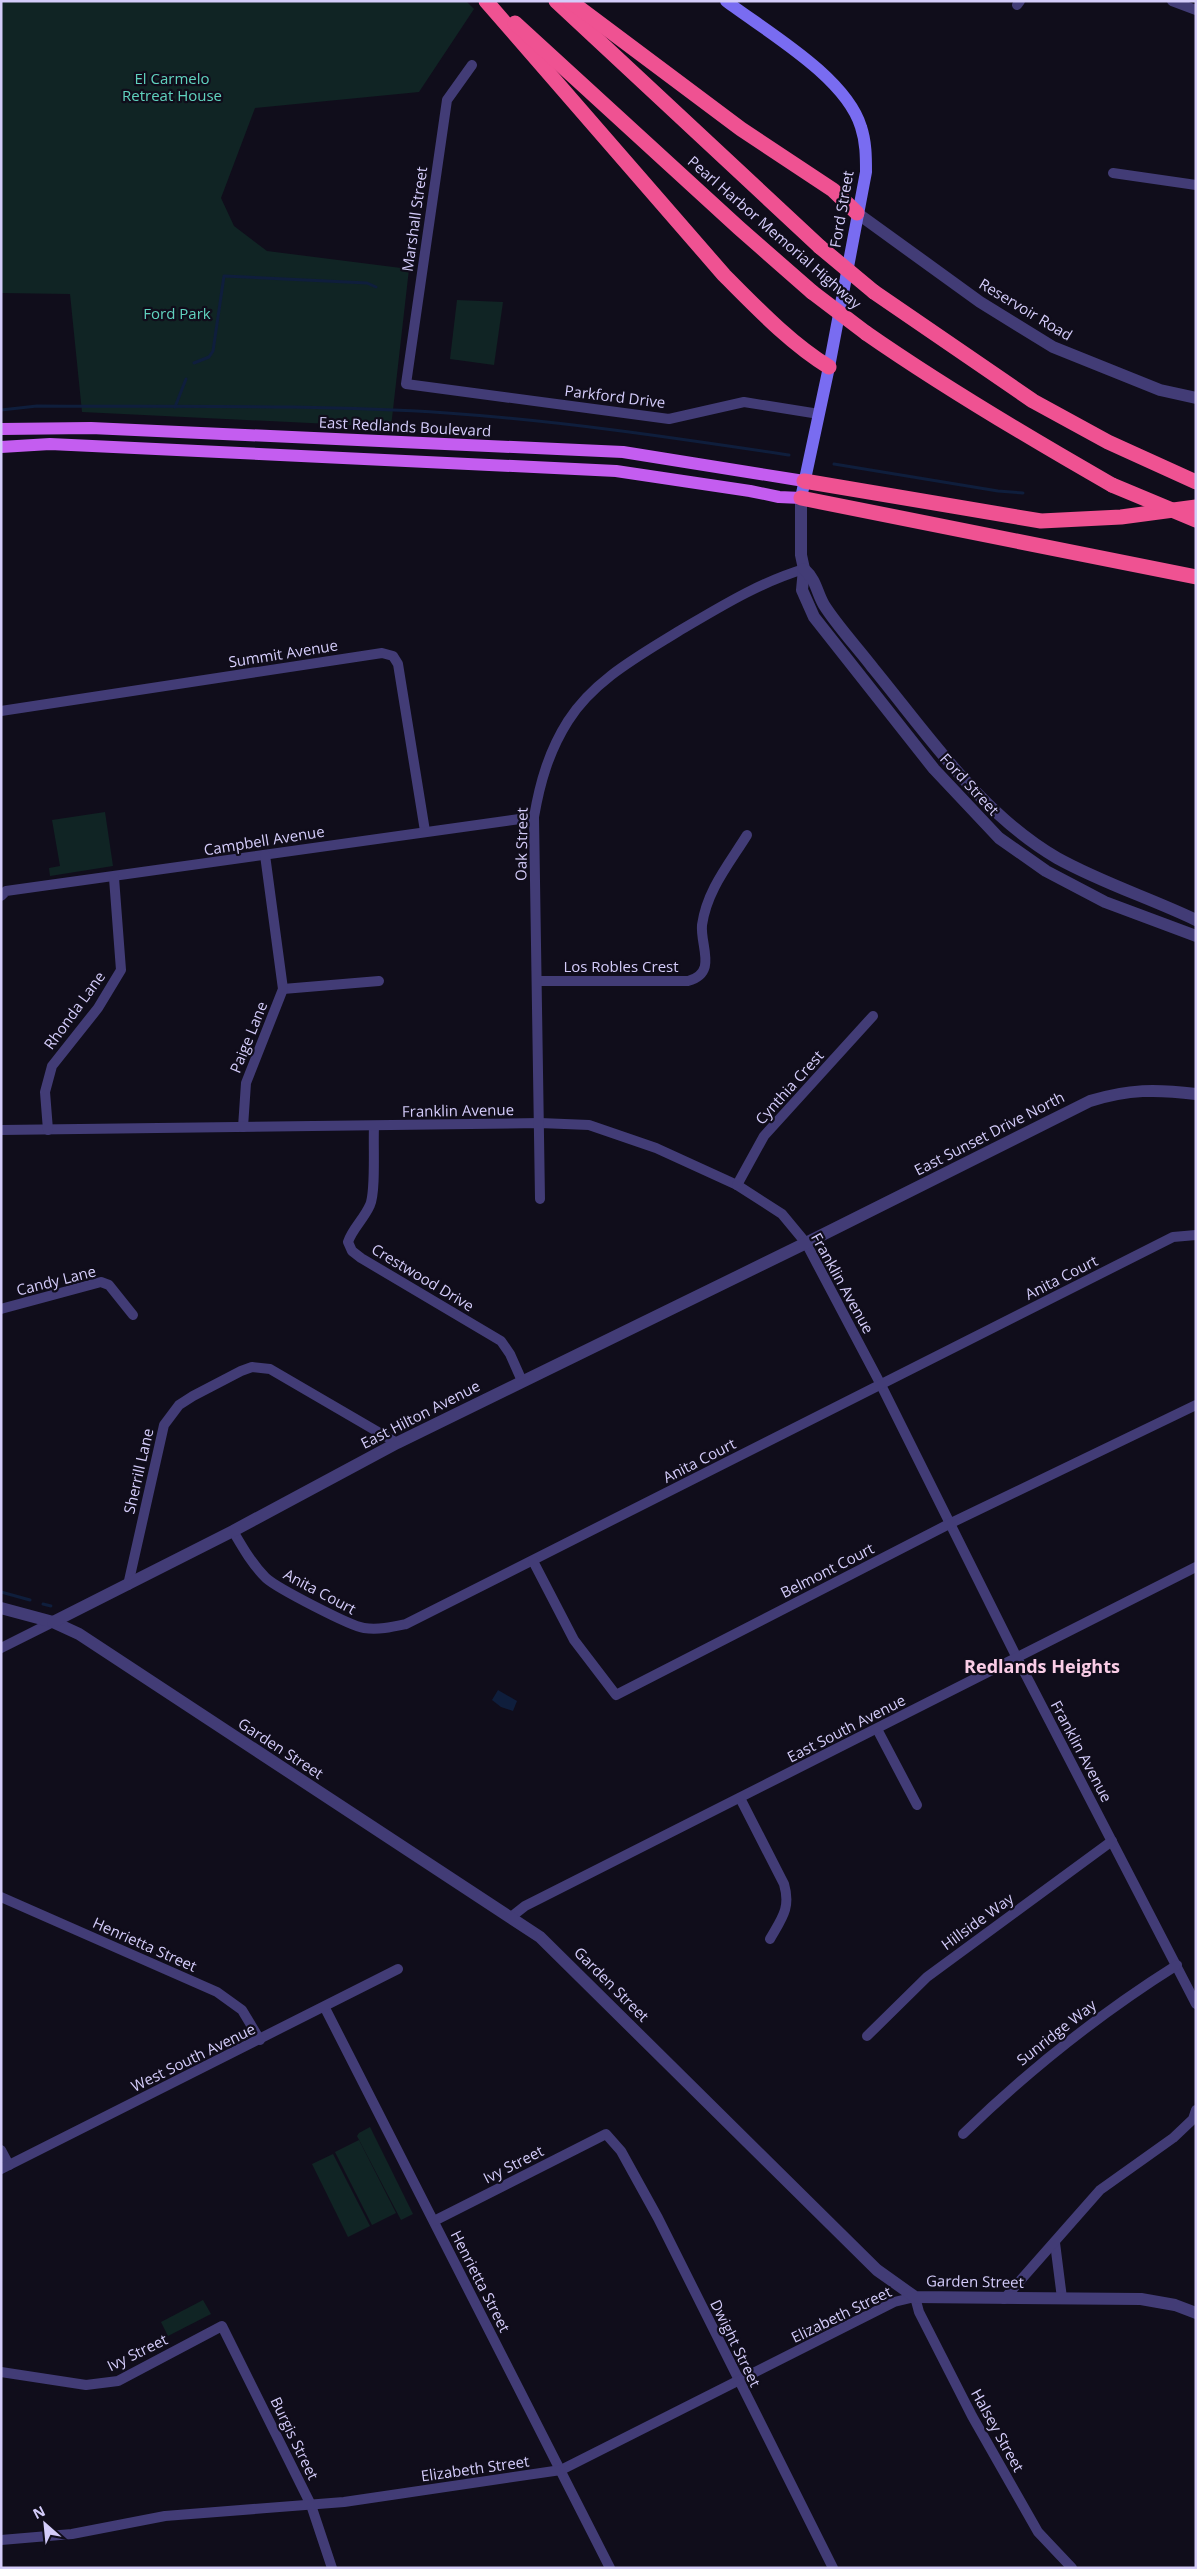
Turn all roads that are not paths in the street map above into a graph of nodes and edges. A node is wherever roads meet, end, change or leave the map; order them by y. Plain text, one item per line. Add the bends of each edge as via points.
1 (486, 1) edge
2 (492, 1) edge
3 (556, 1) edge
4 (570, 1) edge
5 (726, 1) edge
6 (1172, 1) edge
7 (1196, 10) edge
8 (472, 65) dead end
9 (1113, 173) dead end
10 (1196, 185) edge
11 (857, 213) junction
12 (830, 368) junction
13 (406, 384) joint
14 (1196, 398) edge
15 (819, 414) junction
16 (1, 429) edge
17 (1, 447) edge
18 (804, 481) junction
19 (1196, 482) edge
20 (802, 498) junction
21 (1196, 507) edge
22 (1196, 520) edge
23 (804, 569) junction
24 (1196, 577) edge
25 (1, 711) edge
26 (899, 724) junction
27 (946, 757) junction
28 (534, 817) junction
29 (425, 831) junction
30 (747, 835) dead end
31 (265, 855) junction
32 (114, 878) junction
33 (3, 892) edge
34 (1196, 920) edge
35 (1196, 936) edge
36 (379, 981) dead end
37 (537, 981) junction
38 (283, 989) junction
39 (873, 1016) dead end
40 (1196, 1094) edge
41 (540, 1123) junction
42 (243, 1127) junction
43 (374, 1127) junction
44 (1, 1130) edge
45 (48, 1130) junction
46 (737, 1185) junction
47 (540, 1199) dead end
48 (1196, 1235) edge
49 (806, 1243) junction
50 (1, 1309) edge
51 (133, 1315) dead end
52 (522, 1381) junction
53 (881, 1385) junction
54 (1196, 1405) edge
55 (398, 1443) junction
56 (952, 1523) junction
57 (233, 1531) junction
58 (533, 1562) junction
59 (1196, 1567) edge
60 (128, 1585) junction
61 (1, 1608) edge
62 (53, 1622) junction
63 (1, 1648) edge
64 (1017, 1658) junction
65 (877, 1730) junction
66 (740, 1798) junction
67 (917, 1805) dead end
68 (1112, 1841) junction
69 (1, 1897) edge
70 (511, 1917) junction
71 (770, 1939) dead end
72 (1177, 1965) junction
73 (398, 1970) dead end
74 (1196, 2004) edge
75 (325, 2008) junction
76 (867, 2036) dead end
77 (260, 2040) junction
78 (1195, 2116) edge
79 (606, 2134) joint
80 (963, 2134) dead end
81 (1, 2150) edge
82 (5, 2167) edge
83 (434, 2221) junction
84 (1055, 2243) junction
85 (915, 2297) junction
86 (1062, 2298) junction
87 (1004, 2299) junction
88 (1196, 2313) edge
89 (222, 2326) joint
90 (1, 2372) edge
91 (738, 2382) junction
92 (561, 2470) junction
93 (311, 2505) junction
94 (1, 2540) edge
95 (332, 2568) edge
96 (610, 2568) edge
97 (834, 2568) edge
98 (1072, 2568) edge

1 - 12 highway via 724,275 766,317
2 - 22 highway, Pearl Harbor Memorial Highway, bridge via 738,228 812,292 866,333 1010,427 1112,484
3 - 19 highway, Pearl Harbor Memorial Highway, bridge via 820,247 874,292 1033,401 1157,466
4 - 11 highway via 741,129 833,190
5 - 11 main road, Ford Street via 834,83 851,104 861,126 866,149 866,172
6 - 7 street
8 - 13 street, Marshall Street via 446,100
9 - 10 street
11 - 12 main road, Ford Street
11 - 14 street, Reservoir Road via 980,302 1053,347 1160,390
12 - 15 main road, Ford Street
13 - 15 street, Parkford Drive via 669,419 744,402
15 - 18 main road, Ford Street
16 - 18 main road, East Redlands Boulevard via 91,428 623,452
17 - 20 main road via 50,444 616,471 750,490 779,498
18 - 20 main road, Ford Street
18 - 21 highway via 1041,521 1121,517
20 - 23 street, Ford Street via 801,555
20 - 24 highway
23 - 26 street, Ford Street via 802,590 814,617
23 - 27 street, Ford Street via 814,579 824,604 843,631
23 - 28 street, Oak Street via 738,595 615,671 590,693 568,720 554,746 544,769
25 - 29 street, Summit Avenue via 382,653 393,656 398,664
26 - 27 street via 912,727 935,756
26 - 35 street, Ford Street via 966,806 1006,844 1046,871 1105,902
27 - 34 street, Ford Street via 1009,824 1056,857 1116,888
28 - 29 street, Campbell Avenue
28 - 37 street, Oak Street
29 - 31 street, Campbell Avenue
30 - 37 street, Los Robles Crest via 709,895 702,926 704,971 698,978
31 - 32 street, Campbell Avenue
31 - 38 street, Paige Lane
32 - 33 street, Campbell Avenue
32 - 45 street, Rhonda Lane via 121,970 98,1008 52,1066 45,1092
36 - 38 street, Paige Lane
37 - 41 street, Oak Street
38 - 42 street, Paige Lane via 246,1083
39 - 46 street, Cynthia Crest via 764,1136
40 - 49 street, East Sunset Drive North via 1155,1089 1130,1090 1090,1101
41 - 43 street, Franklin Avenue
41 - 46 street, Franklin Avenue via 588,1126 656,1148
41 - 47 street, Oak Street
42 - 43 street, Franklin Avenue
42 - 45 street, Franklin Avenue
43 - 52 street, Crestwood Drive via 371,1203 350,1235 348,1242 352,1251 501,1341
44 - 45 street, Franklin Avenue
46 - 49 street, Franklin Avenue via 782,1214
48 - 53 street, Anita Court via 1173,1237
49 - 52 street, East Hilton Avenue
49 - 53 street, Franklin Avenue
50 - 51 street, Candy Lane via 101,1282 109,1285
52 - 55 street, East Hilton Avenue
53 - 56 street, Franklin Avenue
53 - 58 street, Anita Court
54 - 56 street, Belmont Court
55 - 57 street, East Hilton Avenue
55 - 60 street, Sherrill Lane via 270,1369 241,1371 193,1396 179,1405 164,1425
56 - 58 street, Belmont Court via 616,1695 574,1640
56 - 64 street, Franklin Avenue
57 - 58 street, Anita Court via 268,1580 352,1626 364,1628 406,1624
57 - 60 street, East Hilton Avenue
59 - 64 street, East South Avenue
60 - 62 street, East Hilton Avenue
61 - 62 street, Garden Street
62 - 63 street
62 - 70 street, Garden Street via 79,1634
64 - 65 street, East South Avenue
64 - 68 street, Franklin Avenue
65 - 66 street, East South Avenue
65 - 67 street
66 - 70 street, East South Avenue via 525,1906
66 - 71 street via 788,1898 786,1910
68 - 72 street, Franklin Avenue
68 - 76 street, Hillside Way via 927,1976
69 - 77 street, Henrietta Street via 217,1992 242,2010
70 - 85 street, Garden Street via 553,1949 877,2270
72 - 74 street, Franklin Avenue
72 - 80 street, Sunridge Way via 1124,1998 1042,2061
73 - 75 street, West South Avenue
75 - 77 street, West South Avenue
75 - 83 street, Henrietta Street
77 - 82 street, West South Avenue
78 - 84 street via 1173,2138 1100,2190
79 - 83 street, Ivy Street
79 - 91 street, Dwight Street via 621,2151 658,2218
81 - 82 street
83 - 92 street, Henrietta Street
84 - 86 street
84 - 87 street
85 - 87 street, Garden Street
85 - 91 street, Elizabeth Street via 894,2302
85 - 98 street, Halsey Street via 918,2312 967,2408 1038,2532
86 - 87 street, Garden Street
86 - 88 street, Garden Street via 1141,2299
89 - 90 street, Ivy Street via 109,2383 86,2385
89 - 93 street, Burgis Street
91 - 92 street, Elizabeth Street
91 - 97 street, Dwight Street
92 - 93 street, Elizabeth Street
92 - 96 street, Henrietta Street
93 - 94 street, Elizabeth Street via 165,2516 72,2534
93 - 95 street, Burgis Street

